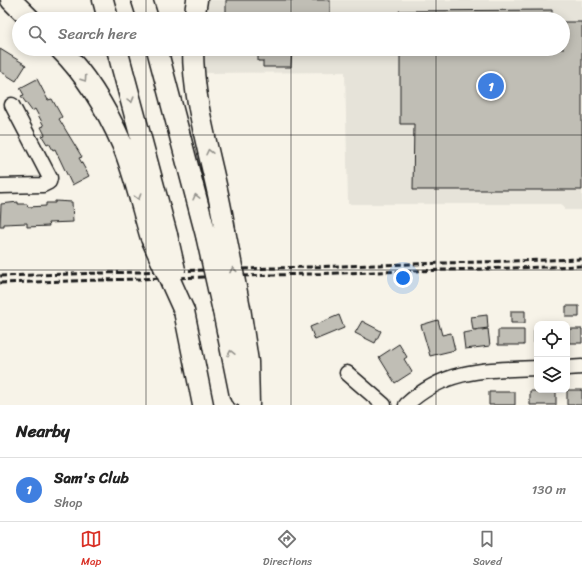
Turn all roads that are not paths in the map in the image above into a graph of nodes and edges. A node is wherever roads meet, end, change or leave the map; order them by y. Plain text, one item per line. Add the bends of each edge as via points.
1 (11, 0) edge
2 (102, 0) edge
3 (142, 0) edge
4 (196, 0) edge
5 (23, 12) edge
6 (106, 12) edge
7 (146, 12) edge
8 (195, 12) edge
9 (66, 56) edge
10 (119, 56) edge
11 (159, 56) edge
12 (193, 56) edge
13 (12, 105) dead end
14 (0, 186) edge
15 (159, 237) junction
16 (231, 310) junction
17 (582, 367) edge
18 (534, 368) edge
19 (570, 368) edge
20 (347, 373) dead end
21 (203, 405) edge
22 (242, 405) edge
23 (249, 405) edge
24 (384, 405) edge
25 (406, 405) edge

1 - 5 highway
2 - 6 highway
3 - 7 highway
4 - 8 highway
9 -> 15 highway via 95,96 122,145
10 -> 15 highway
16 -> 11 highway, bridge via 206,235
16 -> 12 highway, bridge via 221,200 195,86
13 - 14 street via 50,178 49,182 43,185
15 - 21 highway, bridge via 184,311
22 -> 16 highway
16 - 23 highway via 248,362
17 - 19 street
18 - 25 street via 482,370 453,376 426,389
20 - 24 street

